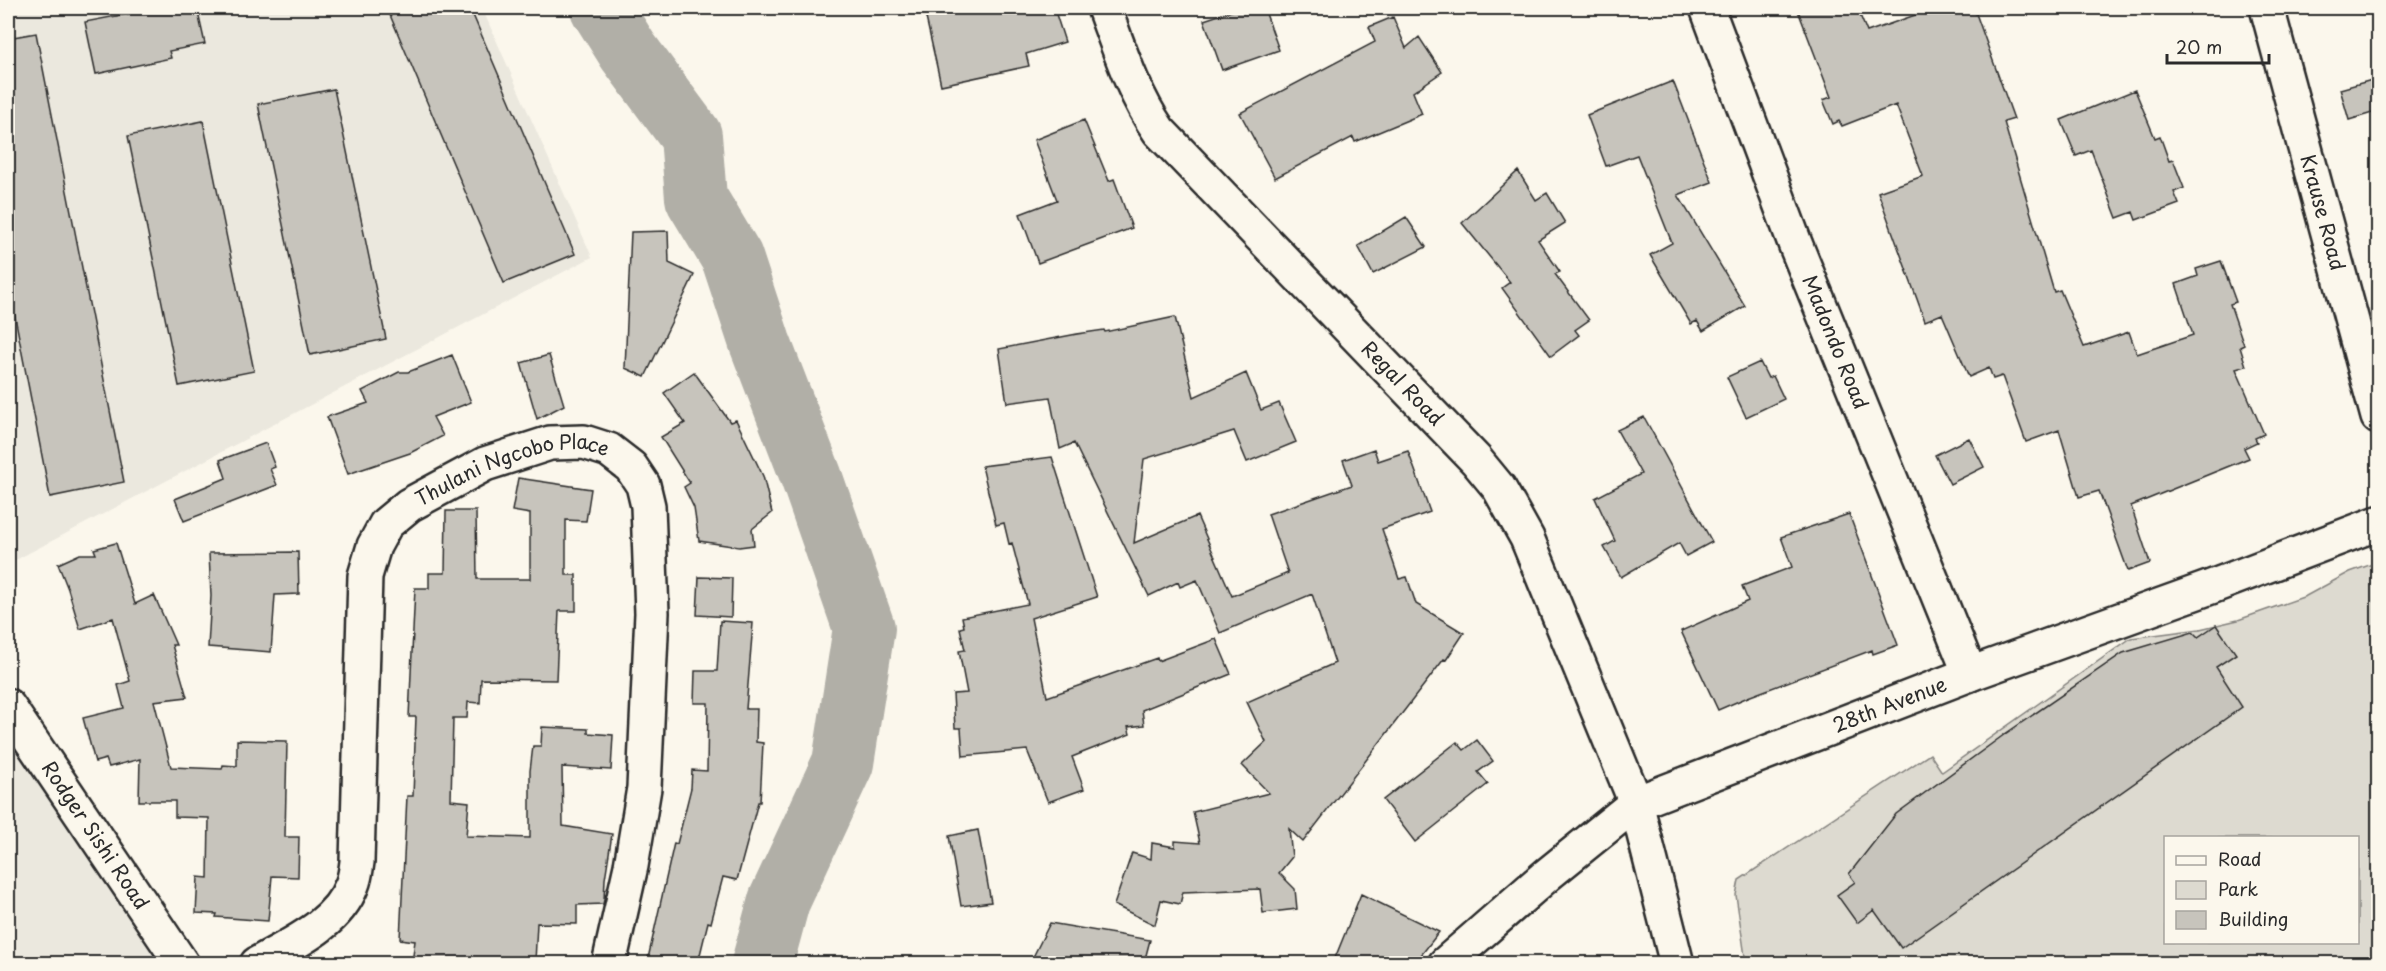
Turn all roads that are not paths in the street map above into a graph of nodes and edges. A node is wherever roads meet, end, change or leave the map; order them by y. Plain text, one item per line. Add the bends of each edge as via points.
1 (1104, 8) edge
2 (1707, 8) edge
3 (2267, 8) edge
4 (2379, 417) edge
5 (2379, 523) edge
6 (1970, 674) junction
7 (8, 706) edge
8 (1636, 803) junction
9 (182, 963) edge
10 (257, 963) edge
11 (609, 963) edge
12 (1445, 963) edge
13 (1677, 963) edge

1 - 8 street, Regal Road via 1131,83 1159,131 1476,459 1499,488 1527,538
2 - 6 street, Madondo Road via 1796,246
3 - 4 street, Krause Road
5 - 6 street, 28th Avenue
6 - 8 street, 28th Avenue
7 - 9 street, Rodger Sishi Road
8 - 12 street, 28th Avenue
8 - 13 street, Regal Road
10 - 11 street, Thulani Ngcobo Place via 316,929 339,908 352,886 357,862 365,576 386,524 409,505 485,464 550,443 584,442 609,450 631,467 643,485 648,506 652,613 644,788

